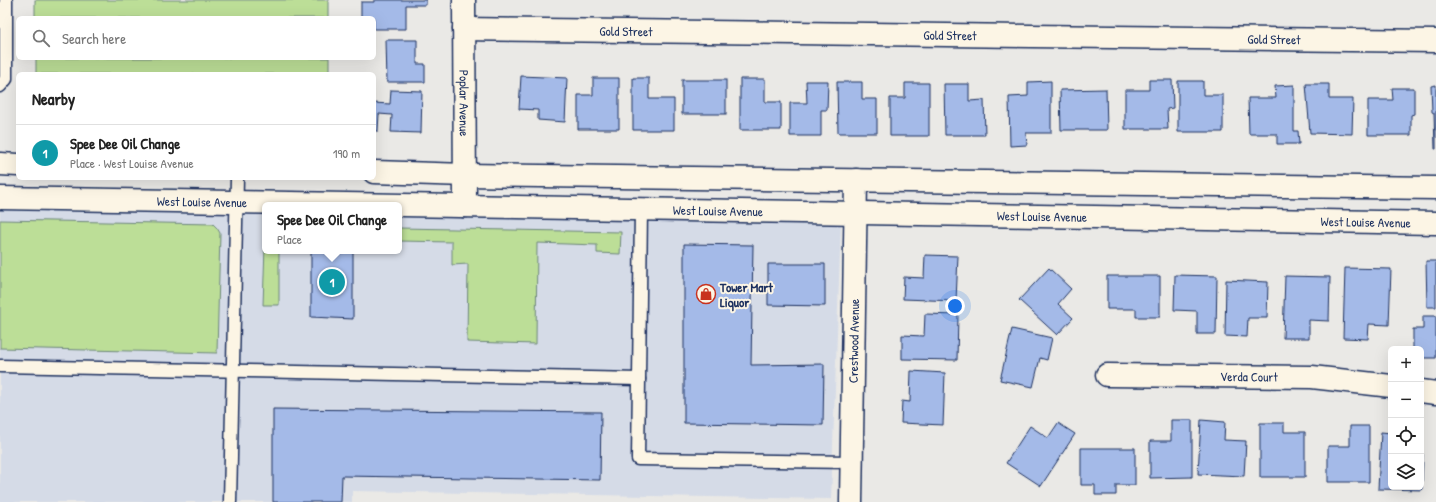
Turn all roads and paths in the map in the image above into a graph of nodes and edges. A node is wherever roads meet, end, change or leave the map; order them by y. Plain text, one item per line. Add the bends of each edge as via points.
1 (6, 0) edge
2 (464, 0) edge
3 (464, 29) junction
4 (1436, 41) edge
5 (0, 86) edge
6 (0, 164) edge
7 (16, 165) edge
8 (376, 172) edge
9 (466, 175) junction
10 (237, 180) edge
11 (856, 180) junction
12 (1436, 188) edge
13 (0, 198) edge
14 (236, 202) junction
15 (262, 202) edge
16 (402, 205) edge
17 (465, 206) junction
18 (641, 209) junction
19 (855, 213) junction
20 (1436, 223) edge
21 (0, 366) edge
22 (233, 372) junction
23 (1107, 374) dead end
24 (639, 379) junction
25 (1388, 386) edge
26 (1424, 391) edge
27 (1436, 393) edge
28 (852, 462) junction
29 (230, 502) edge
30 (851, 502) edge

1 - 5 lane via 6,79
2 - 3 main road, Poplar Avenue
3 - 4 main road, Gold Street
3 - 9 main road, Poplar Avenue
6 - 7 main road
8 - 9 main road
9 - 11 main road
9 - 17 main road, Poplar Avenue
10 - 14 lane
11 - 12 main road
11 - 19 main road, Crestwood Avenue
13 - 14 main road, West Louise Avenue
14 - 15 main road, West Louise Avenue
14 - 22 lane
16 - 17 main road, West Louise Avenue
17 - 18 main road, West Louise Avenue
18 - 19 main road, West Louise Avenue
18 - 24 lane
19 - 20 main road, West Louise Avenue
19 - 28 main road, Crestwood Avenue
21 - 22 lane
22 - 24 lane
22 - 29 lane
23 - 25 main road, Verda Court via 1312,377
24 - 28 lane via 638,459
26 - 27 main road
28 - 30 main road, Crestwood Avenue

